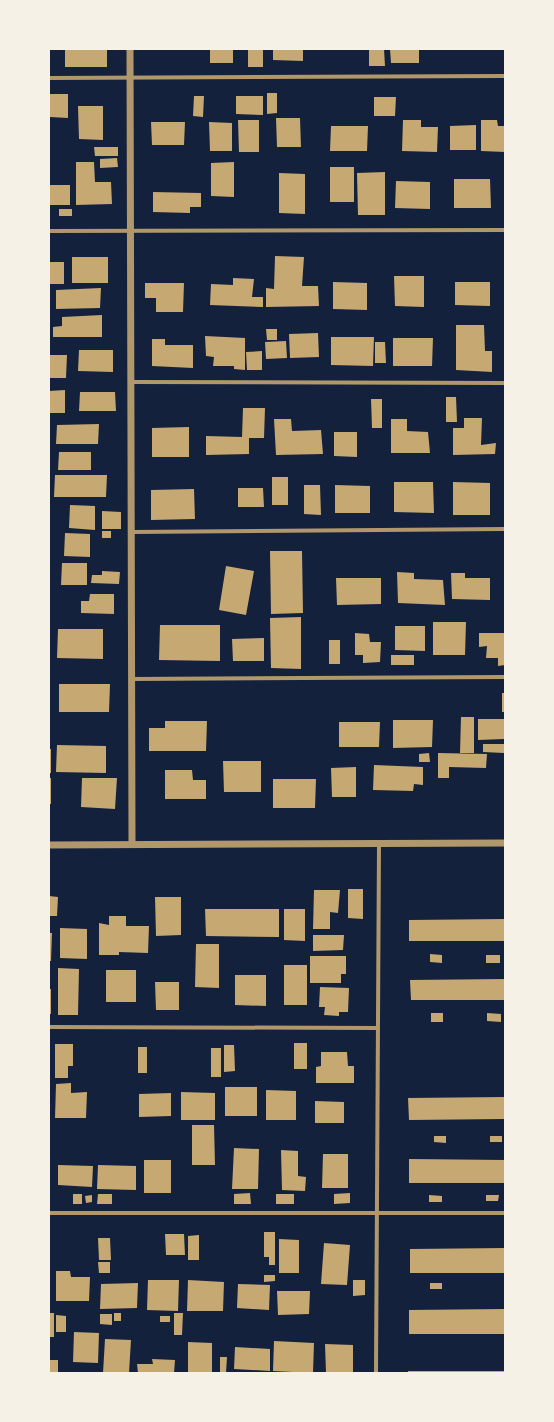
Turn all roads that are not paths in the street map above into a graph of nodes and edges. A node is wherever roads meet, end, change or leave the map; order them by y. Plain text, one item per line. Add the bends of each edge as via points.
1 (130, 49) edge
2 (505, 76) edge
3 (49, 78) edge
4 (130, 78) junction
5 (505, 230) edge
6 (49, 231) edge
7 (130, 231) junction
8 (130, 382) junction
9 (505, 383) edge
10 (505, 529) edge
11 (131, 532) junction
12 (505, 677) edge
13 (131, 679) junction
14 (505, 843) edge
15 (132, 844) junction
16 (379, 844) junction
17 (49, 845) edge
18 (49, 1027) edge
19 (378, 1028) junction
20 (49, 1213) edge
21 (378, 1213) junction
22 (505, 1213) edge
23 (376, 1373) edge

1 - 4 street
2 - 4 street
3 - 4 street
4 - 7 street
5 - 7 street
6 - 7 street
7 - 8 street
8 - 9 street
8 - 11 street
10 - 11 street
11 - 13 street
12 - 13 street
13 - 15 street
14 - 16 street
15 - 16 street
15 - 17 street
16 - 19 street
18 - 19 street
19 - 21 street
20 - 21 street
21 - 22 street
21 - 23 street

